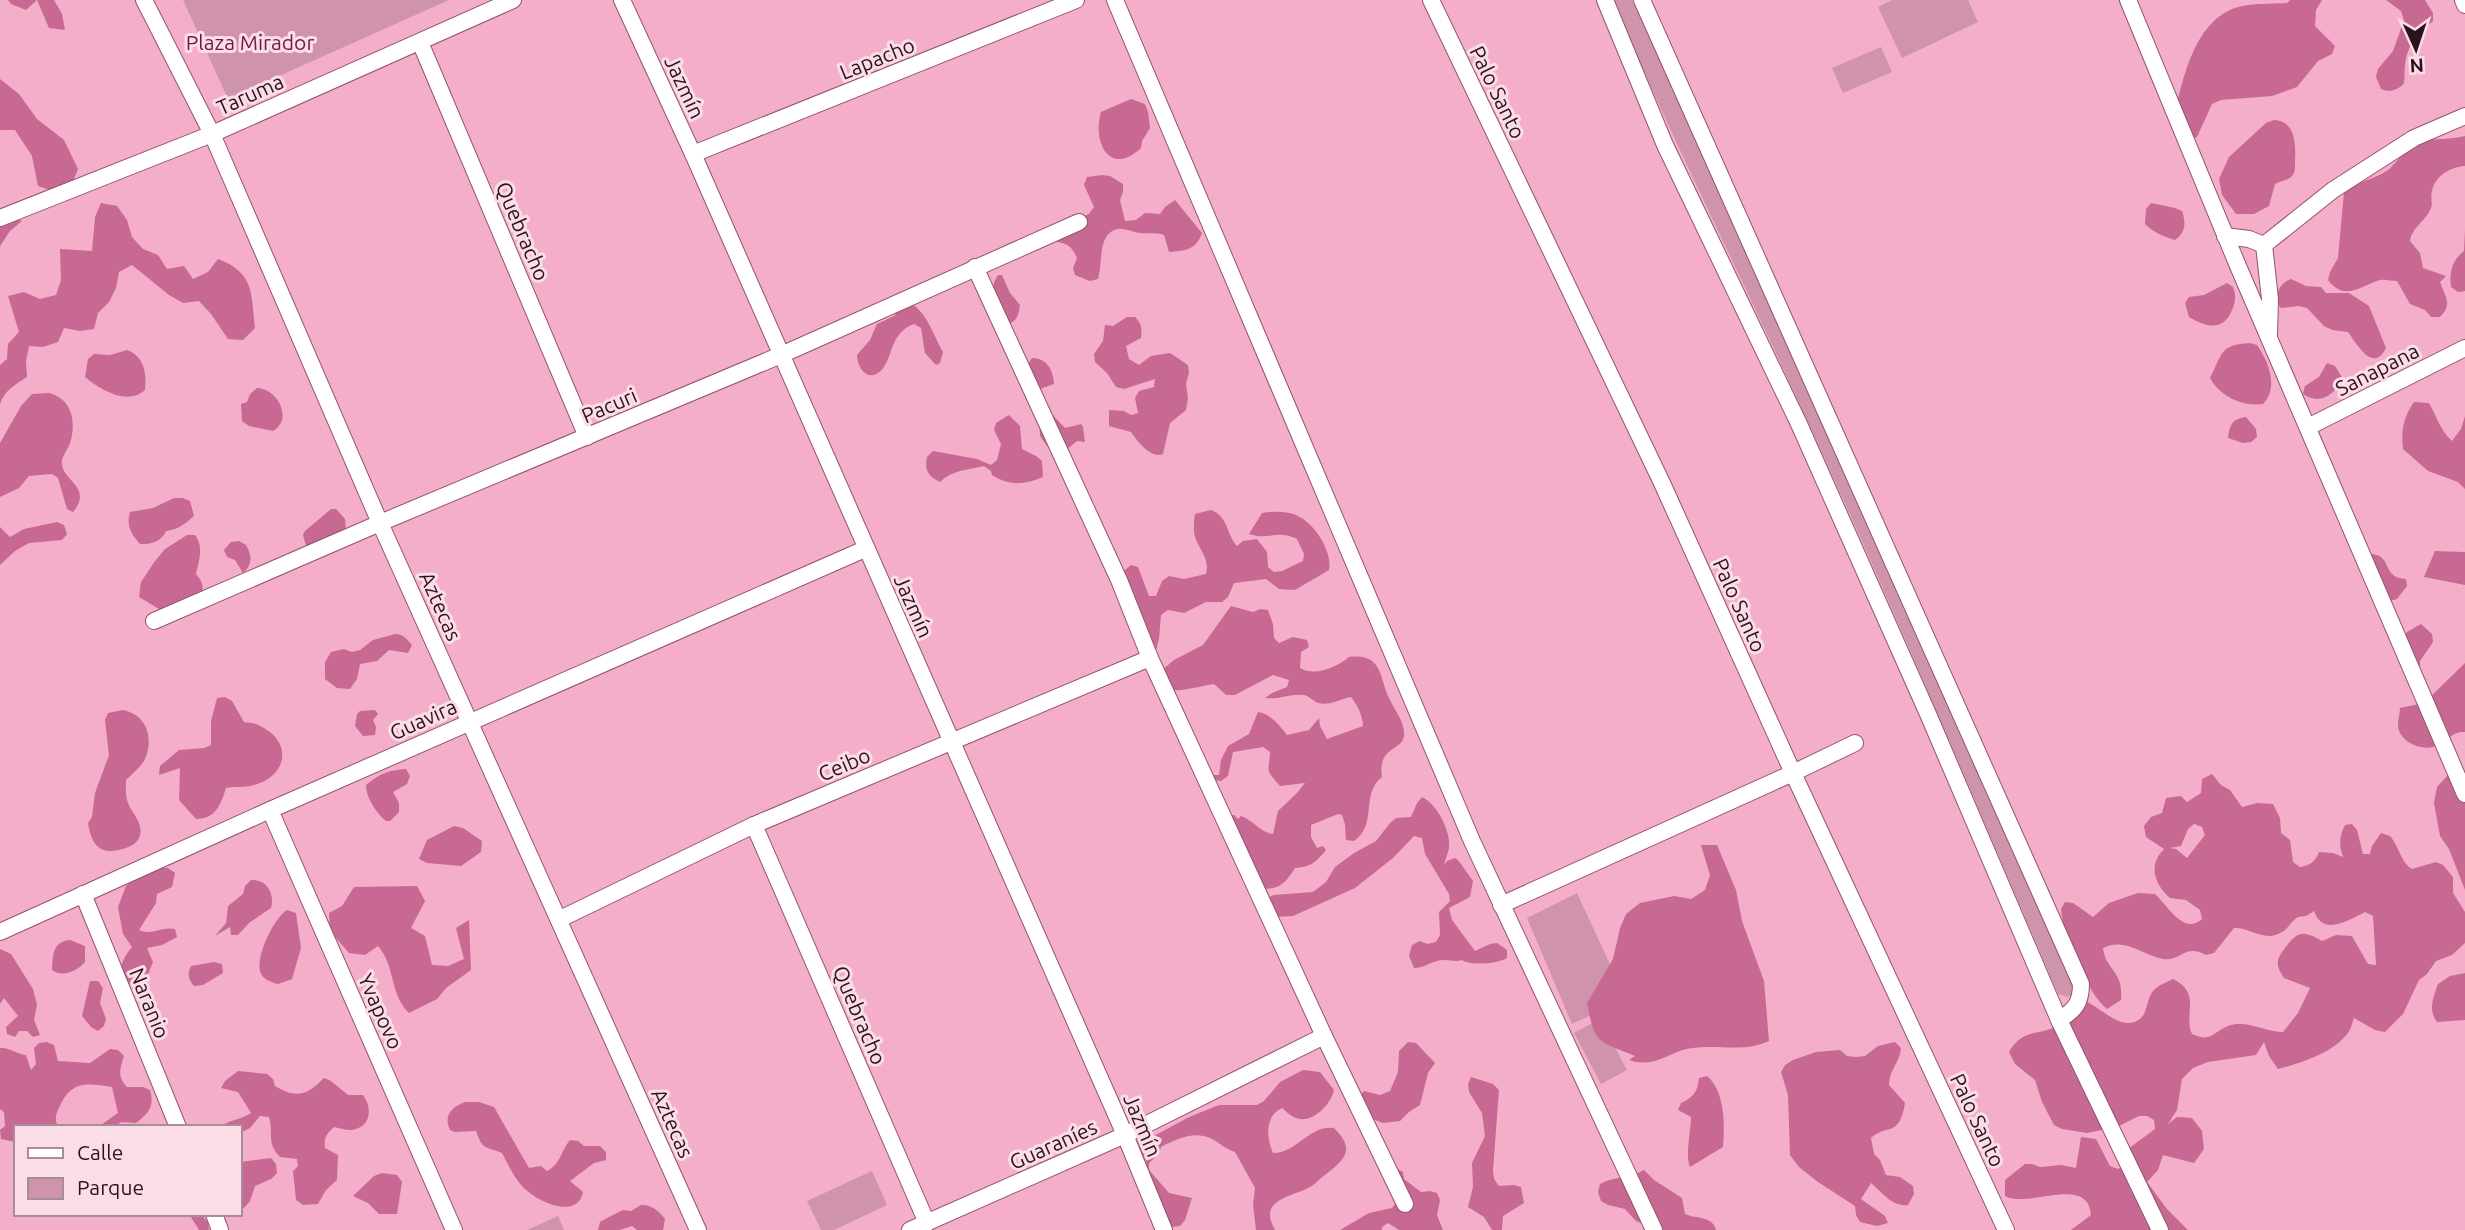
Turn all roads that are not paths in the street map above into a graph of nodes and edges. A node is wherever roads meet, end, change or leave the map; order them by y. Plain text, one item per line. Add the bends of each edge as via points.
1 (144, 0) edge
2 (513, 0) edge
3 (622, 0) edge
4 (1076, 0) edge
5 (1115, 0) edge
6 (1431, 0) edge
7 (1605, 0) edge
8 (1642, 0) edge
9 (2128, 0) edge
10 (2463, 0) edge
11 (2465, 5) edge
12 (420, 42) junction
13 (2465, 116) edge
14 (212, 134) junction
15 (693, 154) junction
16 (0, 218) edge
17 (1079, 222) dead end
18 (2225, 236) junction
19 (2264, 245) junction
20 (975, 267) junction
21 (2268, 337) junction
22 (2465, 348) edge
23 (781, 355) junction
24 (2308, 427) junction
25 (587, 437) junction
26 (380, 523) junction
27 (865, 549) junction
28 (154, 621) dead end
29 (1150, 658) junction
30 (470, 721) junction
31 (951, 742) junction
32 (1855, 743) dead end
33 (1793, 774) junction
34 (2465, 794) edge
35 (270, 810) junction
36 (754, 825) junction
37 (83, 894) junction
38 (1501, 905) junction
39 (560, 919) junction
40 (0, 932) edge
41 (2059, 1020) junction
42 (1324, 1036) junction
43 (177, 1125) edge
44 (1125, 1135) junction
45 (1405, 1204) dead end
46 (927, 1223) junction
47 (454, 1230) edge
48 (698, 1230) edge
49 (910, 1230) edge
50 (1164, 1230) edge
51 (1654, 1230) edge
52 (2006, 1230) edge
53 (2160, 1230) edge

1 - 14 street, Aztecas
2 - 12 street, Taruma
3 - 15 street, Jazmín
4 - 15 street, Lapacho
5 - 38 street
6 - 33 street, Palo Santo via 1662,483
7 - 41 street via 1665,145 1799,424
8 - 41 street via 2081,984 2081,1000
9 - 18 street
10 - 11 street
12 - 14 street, Taruma
12 - 25 street, Quebracho
13 - 19 street via 2414,138 2333,190
14 - 16 street, Taruma
14 - 26 street, Aztecas
15 - 23 street, Jazmín
17 - 20 street, Pacuri
18 - 19 street
18 - 21 street
19 - 21 street via 2270,299
20 - 23 street, Pacuri
20 - 29 street via 1119,580
21 - 24 street
22 - 24 street, Sanapana
23 - 25 street, Pacuri
23 - 27 street, Jazmín
24 - 34 street
25 - 26 street, Pacuri
26 - 28 street, Pacuri
26 - 30 street, Aztecas
27 - 30 street, Guavira
27 - 31 street, Jazmín
29 - 31 street, Ceibo
29 - 42 street
30 - 35 street, Guavira
30 - 39 street, Aztecas
31 - 36 street, Ceibo
31 - 44 street, Jazmín
32 - 33 street
33 - 38 street
33 - 52 street, Palo Santo
35 - 37 street, Guavira
35 - 47 street, Yvapovo
36 - 39 street, Ceibo
36 - 46 street, Quebracho
37 - 40 street, Guavira
37 - 43 street, Naranio
38 - 51 street
39 - 48 street, Aztecas
41 - 53 street
42 - 44 street, Guaraníes
42 - 45 street
44 - 46 street, Guaraníes
44 - 50 street, Jazmín
46 - 49 street, Guaraníes

